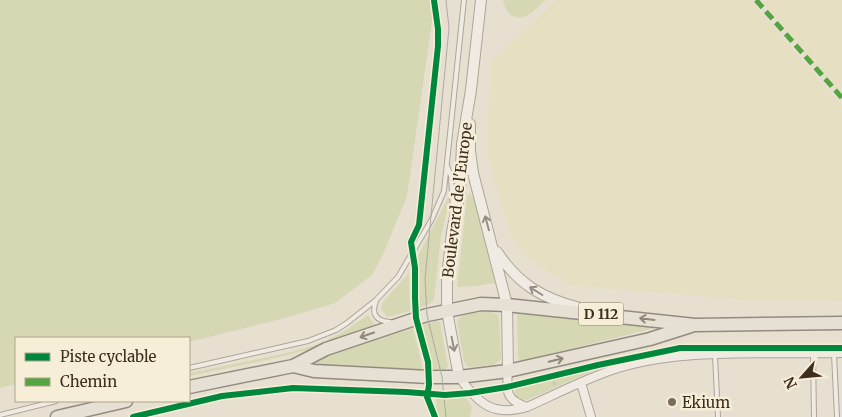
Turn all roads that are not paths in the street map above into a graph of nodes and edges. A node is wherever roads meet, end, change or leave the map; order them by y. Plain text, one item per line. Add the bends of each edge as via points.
1 (464, 0) edge
2 (481, 0) edge
3 (471, 90) junction
4 (447, 166) junction
5 (452, 232) junction
6 (493, 246) junction
7 (376, 300) junction
8 (507, 304) junction
9 (447, 311) junction
10 (597, 313) junction
11 (402, 323) junction
12 (842, 323) edge
13 (695, 325) junction
14 (813, 354) junction
15 (838, 354) edge
16 (716, 355) junction
17 (293, 366) junction
18 (190, 368) edge
19 (508, 371) junction
20 (460, 377) junction
21 (581, 383) junction
22 (190, 387) edge
23 (52, 402) edge
24 (122, 402) edge
25 (527, 407) junction
26 (0, 415) edge
27 (58, 417) edge
28 (591, 417) edge
29 (718, 417) edge
30 (814, 417) edge
31 (838, 417) edge

1 - 4 lane
2 - 3 street, Boulevard de l'Europe
3 - 5 street, Boulevard de l'Europe via 462,144 460,192
6 -> 3 street, Boulevard de l'Europe via 470,151
4 - 5 lane via 453,187
4 - 7 lane via 444,191 432,219 398,277
5 - 9 street, Boulevard de l'Europe
6 - 8 street, Boulevard de l'Europe
10 -> 6 street, Boulevard de l'Europe via 560,303 534,291 503,262
7 - 11 lane via 373,311 378,319
7 - 18 lane via 336,330 308,341
8 - 9 main road via 481,304
8 - 10 main road, D 112
8 - 19 street, Boulevard de l'Europe
9 - 11 main road
9 -> 20 street, Boulevard de l'Europe
13 -> 10 main road, D 112
11 -> 17 main road via 326,349
12 - 13 main road, D 112
19 -> 13 main road, D 112 via 650,339
14 - 15 street
14 - 16 street
14 - 30 lane
15 - 31 lane
16 - 21 street via 652,361 615,369
16 - 29 lane
17 - 20 main road via 314,371
17 - 22 main road
19 - 20 main road
19 - 25 street via 510,399
20 - 25 street via 488,407 501,411
21 - 25 street
21 - 28 street
23 - 26 lane
24 - 27 main road

